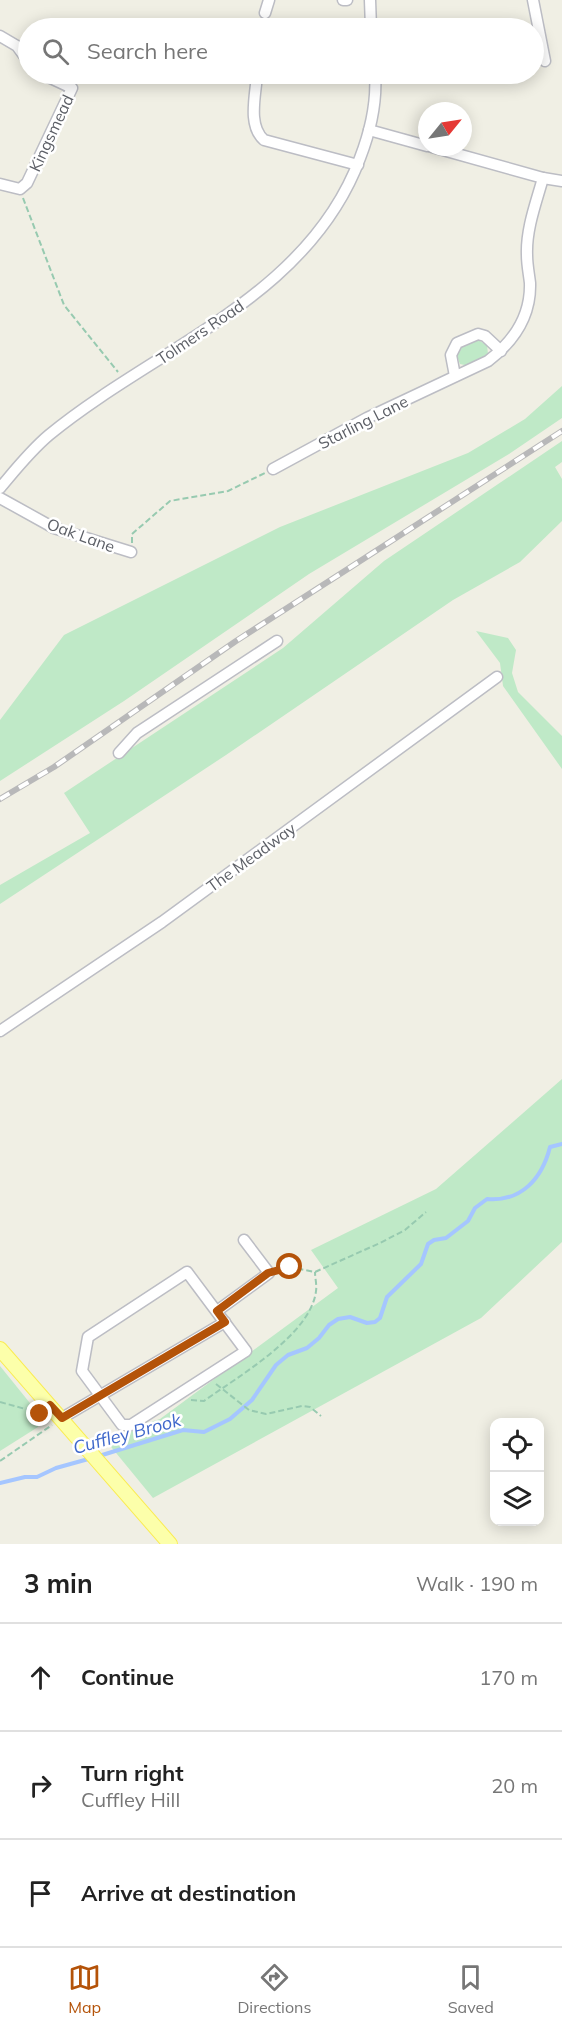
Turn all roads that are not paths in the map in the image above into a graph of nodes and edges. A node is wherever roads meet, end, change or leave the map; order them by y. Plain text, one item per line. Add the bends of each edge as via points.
1 (269, 0) edge
2 (343, 0) edge
3 (347, 0) edge
4 (370, 0) edge
5 (533, 0) edge
6 (265, 13) dead end
7 (371, 18) edge
8 (537, 18) edge
9 (0, 36) edge
10 (18, 47) edge
11 (544, 56) edge
12 (545, 61) dead end
13 (63, 84) edge
14 (256, 84) edge
15 (375, 84) edge
16 (369, 130) junction
17 (418, 144) edge
18 (464, 156) edge
19 (358, 165) junction
20 (543, 178) junction
21 (562, 181) edge
22 (0, 184) edge
23 (501, 351) junction
24 (455, 376) junction
25 (273, 469) road end
26 (0, 488) edge
27 (0, 498) edge
28 (131, 552) road end
29 (277, 641) dead end
30 (497, 677) dead end
31 (119, 753) dead end
32 (0, 1031) edge
33 (244, 1240) dead end
34 (217, 1311) junction
35 (225, 1322) junction
36 (0, 1349) edge
37 (99, 1396) junction
38 (62, 1418) junction
39 (170, 1544) edge

1 - 6 street
2 - 3 street
4 - 7 street
5 - 8 street
9 - 10 street
11 - 12 street
13 - 22 street, Kingsmead via 72,88 27,183 20,189
14 - 19 street via 254,123 264,140
15 - 16 street, Tolmers Road
16 - 17 street
16 - 19 street, Tolmers Road
18 - 20 street
19 - 26 street, Tolmers Road via 349,188 290,264 236,311 124,382 34,448
20 - 21 street
20 - 23 street, Starling Lane via 528,235 530,285 525,315 517,333
23 - 24 street, Starling Lane
23 - 24 street via 478,334 457,343 451,355
24 - 25 street, Starling Lane
27 - 28 street, Oak Lane via 54,528
29 - 31 street via 137,733
30 - 32 street, The Meadway via 162,922
33 - 34 street via 268,1273
34 - 35 street
34 - 37 street via 187,1272 88,1337 82,1371
35 - 37 street
35 - 37 street via 246,1351 131,1425 122,1425
36 - 38 main road
37 - 38 street
38 - 39 main road

